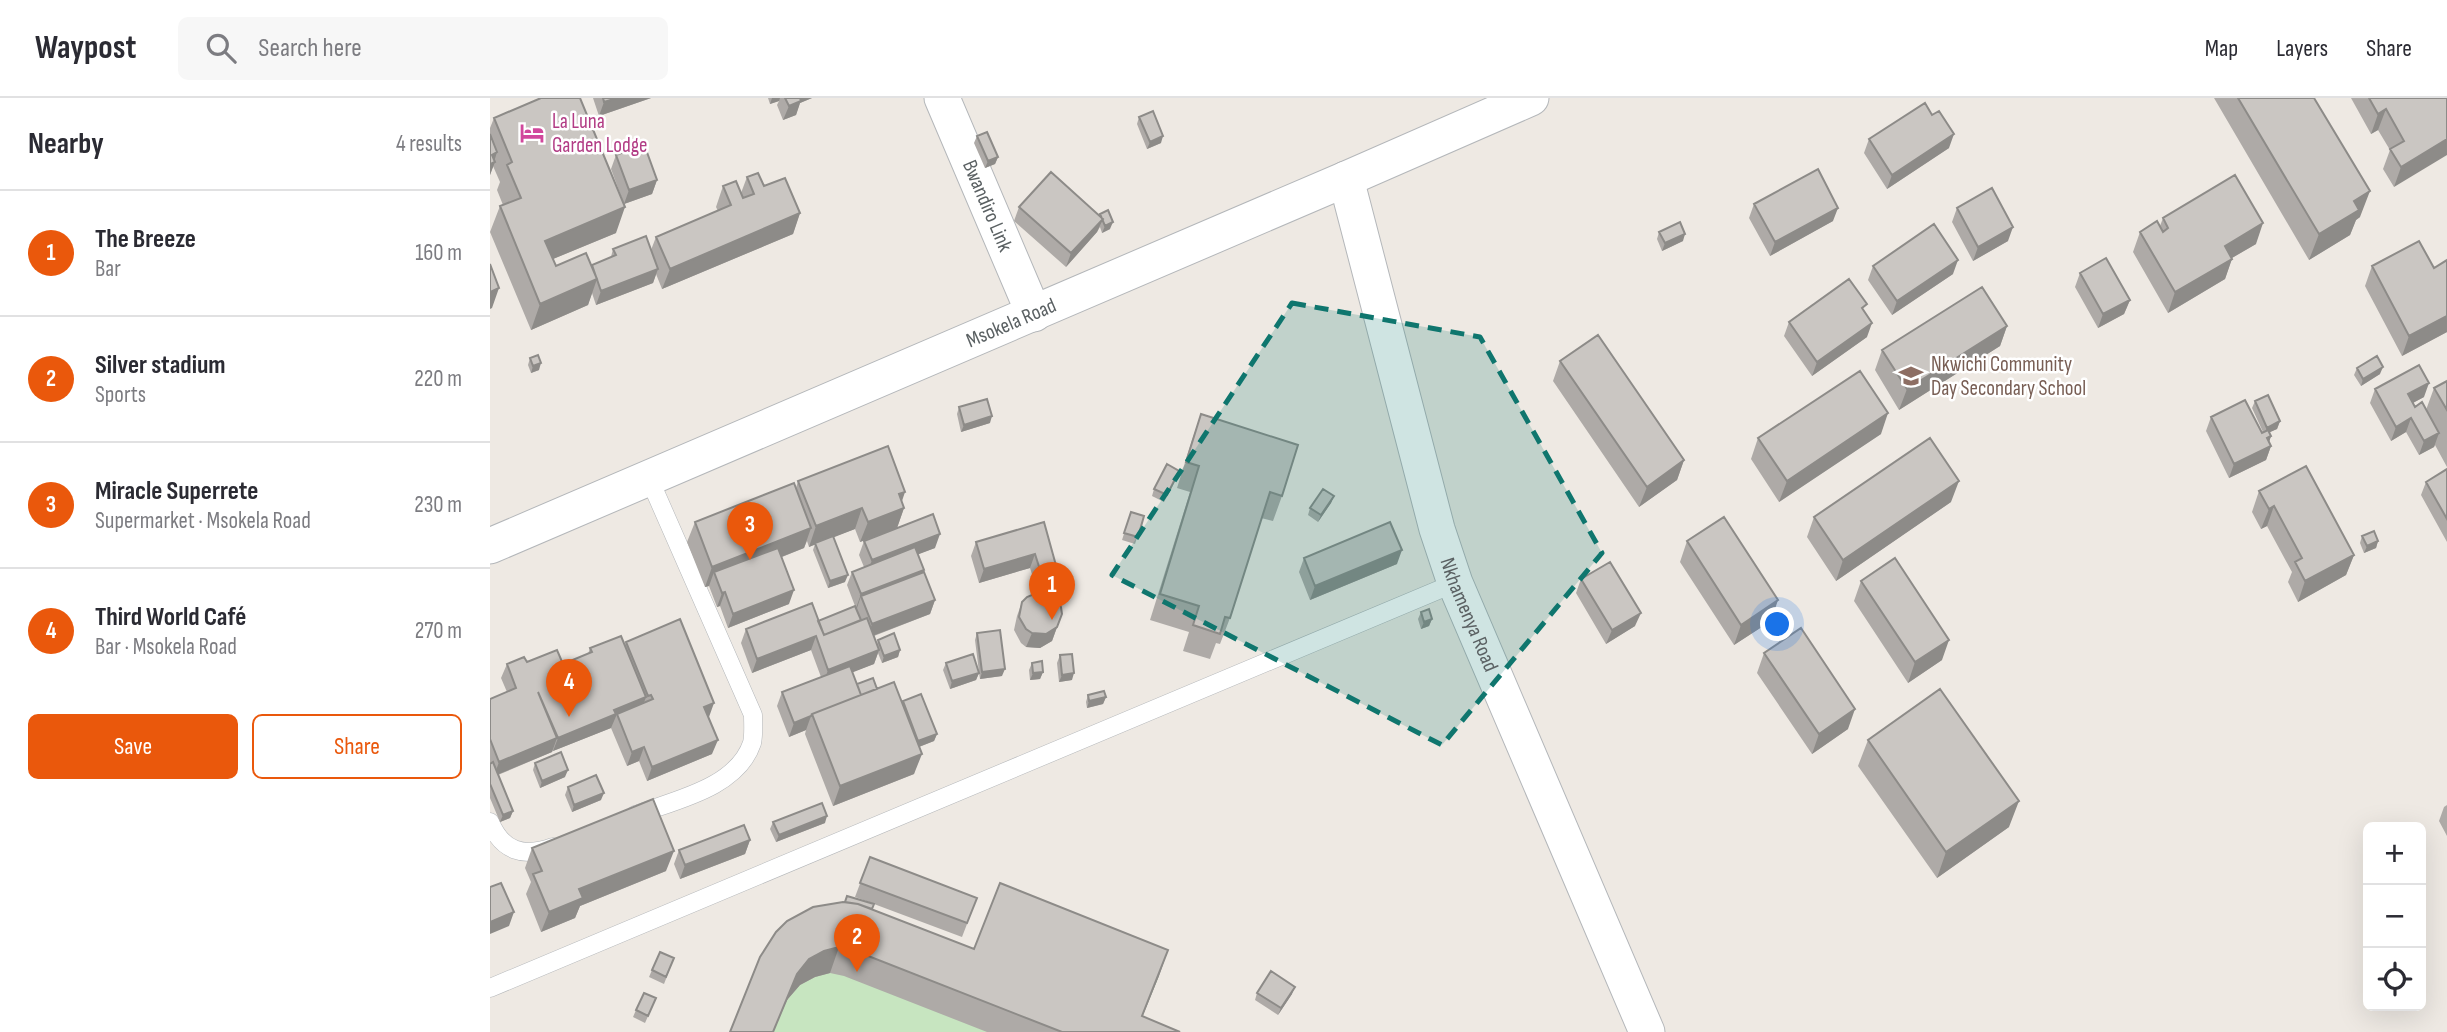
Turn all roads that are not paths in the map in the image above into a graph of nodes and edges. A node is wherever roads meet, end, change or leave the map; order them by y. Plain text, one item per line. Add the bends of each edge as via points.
1 (942, 98) edge
2 (1531, 98) edge
3 (1346, 179) junction
4 (1034, 314) junction
5 (649, 478) junction
6 (490, 546) edge
7 (1455, 583) junction
8 (619, 821) edge
9 (490, 822) edge
10 (569, 840) edge
11 (490, 988) edge
12 (1647, 1032) edge

1 - 4 street, Bwandiro Link
2 - 3 street, Msokela Road
3 - 4 street, Msokela Road
3 - 7 street, Nkhamenya Road
4 - 5 street, Msokela Road
5 - 6 street, Msokela Road
5 - 8 lane via 753,715 753,740 741,765 719,783
7 - 11 lane
7 - 12 street, Nkhamenya Road
9 - 10 lane via 497,838 530,853

